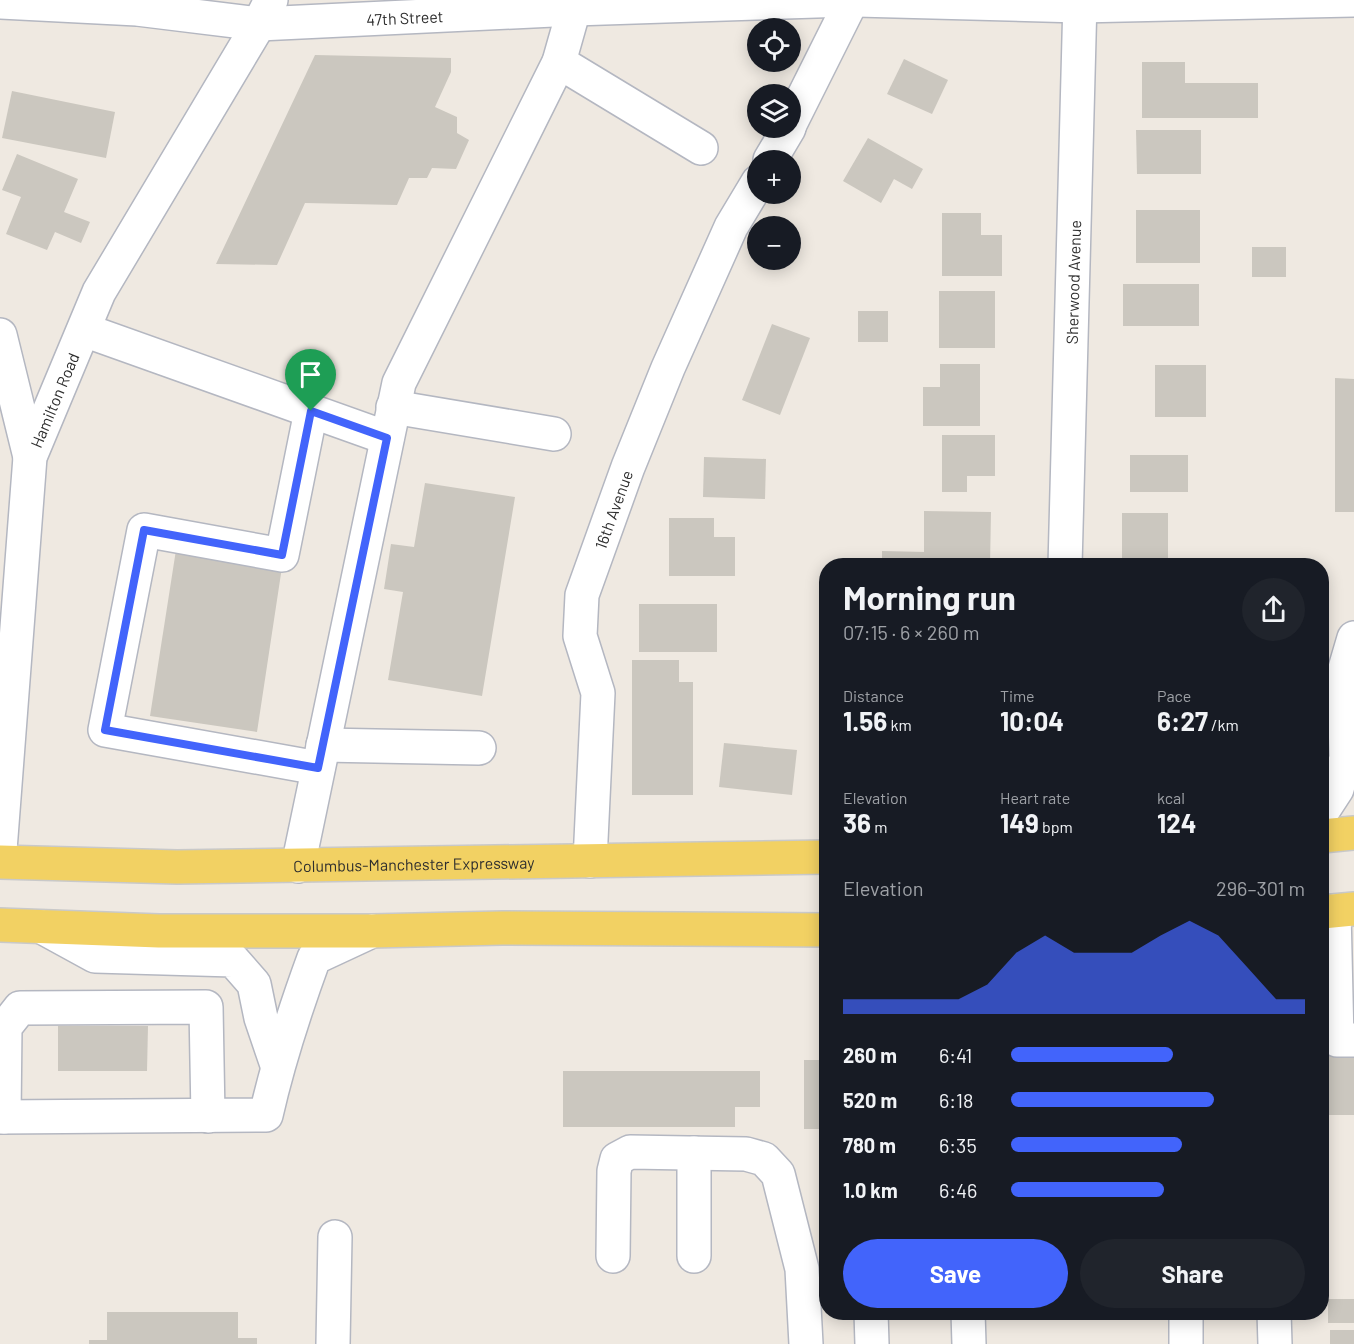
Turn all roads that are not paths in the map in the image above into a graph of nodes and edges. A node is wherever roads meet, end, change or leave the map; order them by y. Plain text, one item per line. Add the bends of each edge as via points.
1 (850, 0) edge
2 (857, 0) edge
3 (1354, 0) edge
4 (0, 2) edge
5 (1079, 3) edge
6 (126, 4) edge
7 (576, 5) edge
8 (265, 12) edge
9 (560, 62) junction
10 (801, 103) edge
11 (702, 148) dead end
12 (747, 200) edge
13 (84, 330) junction
14 (0, 335) edge
15 (311, 411) junction
16 (390, 422) junction
17 (554, 434) dead end
18 (30, 458) junction
19 (13, 518) edge
20 (1065, 558) edge
21 (1354, 638) edge
22 (6, 688) edge
23 (479, 748) dead end
24 (320, 757) junction
25 (1350, 758) edge
26 (1329, 801) edge
27 (1354, 833) edge
28 (1329, 835) edge
29 (0, 850) edge
30 (819, 857) edge
31 (590, 861) junction
32 (0, 862) edge
33 (298, 866) junction
34 (1337, 910) edge
35 (0, 925) edge
36 (42, 927) junction
37 (819, 930) edge
38 (372, 931) junction
39 (1354, 1040) edge
40 (278, 1065) junction
41 (208, 1116) junction
42 (2, 1117) edge
43 (694, 1153) junction
44 (334, 1237) dead end
45 (613, 1256) dead end
46 (694, 1256) dead end
47 (814, 1268) edge
48 (871, 1320) edge
49 (968, 1320) edge
50 (1186, 1320) edge
51 (1274, 1320) edge
52 (333, 1344) edge
53 (806, 1344) edge
54 (872, 1344) edge
55 (969, 1344) edge
56 (1186, 1344) edge
57 (1275, 1344) edge

1 - 7 street, 47th Street
1 - 10 street
2 - 5 street
3 - 5 street
4 - 6 street, 47th Street
5 - 20 street, Sherwood Avenue
6 - 8 street, 47th Street
7 - 8 street, 47th Street
7 - 9 street
8 - 13 street, Hamilton Road via 99,292
9 - 11 street
9 - 16 street via 399,383
12 - 31 street, 16th Avenue via 731,227 668,368 582,595 580,636 598,693
13 - 15 street
13 - 18 street, Hamilton Road
14 - 18 street
15 - 16 street
15 - 24 street via 282,555 144,530 105,730
16 - 17 street
16 - 24 street
18 - 19 street, Hamilton Road
19 - 22 street, Hamilton Road
21 - 25 street via 1344,672
22 - 29 street, Hamilton Road
23 - 24 street
24 - 33 street
25 - 26 street
27 - 28 main road
30 - 31 main road, Columbus-Manchester Expressway
31 - 33 main road, Columbus-Manchester Expressway
32 - 33 main road, Columbus-Manchester Expressway
34 - 39 street via 1337,1040
35 - 36 main road
36 - 38 main road
36 - 40 street via 95,956 233,960 254,984
37 - 38 main road via 502,927
38 - 40 street via 314,958
40 - 41 street via 266,1115
41 - 42 street
41 - 42 street via 206,1008 20,1008 5,1027
43 - 45 street via 630,1152 617,1159
43 - 46 street
43 - 47 street via 746,1154 764,1159 778,1174
44 - 52 street
47 - 53 street
48 - 54 street
49 - 55 street
50 - 56 street
51 - 57 street

